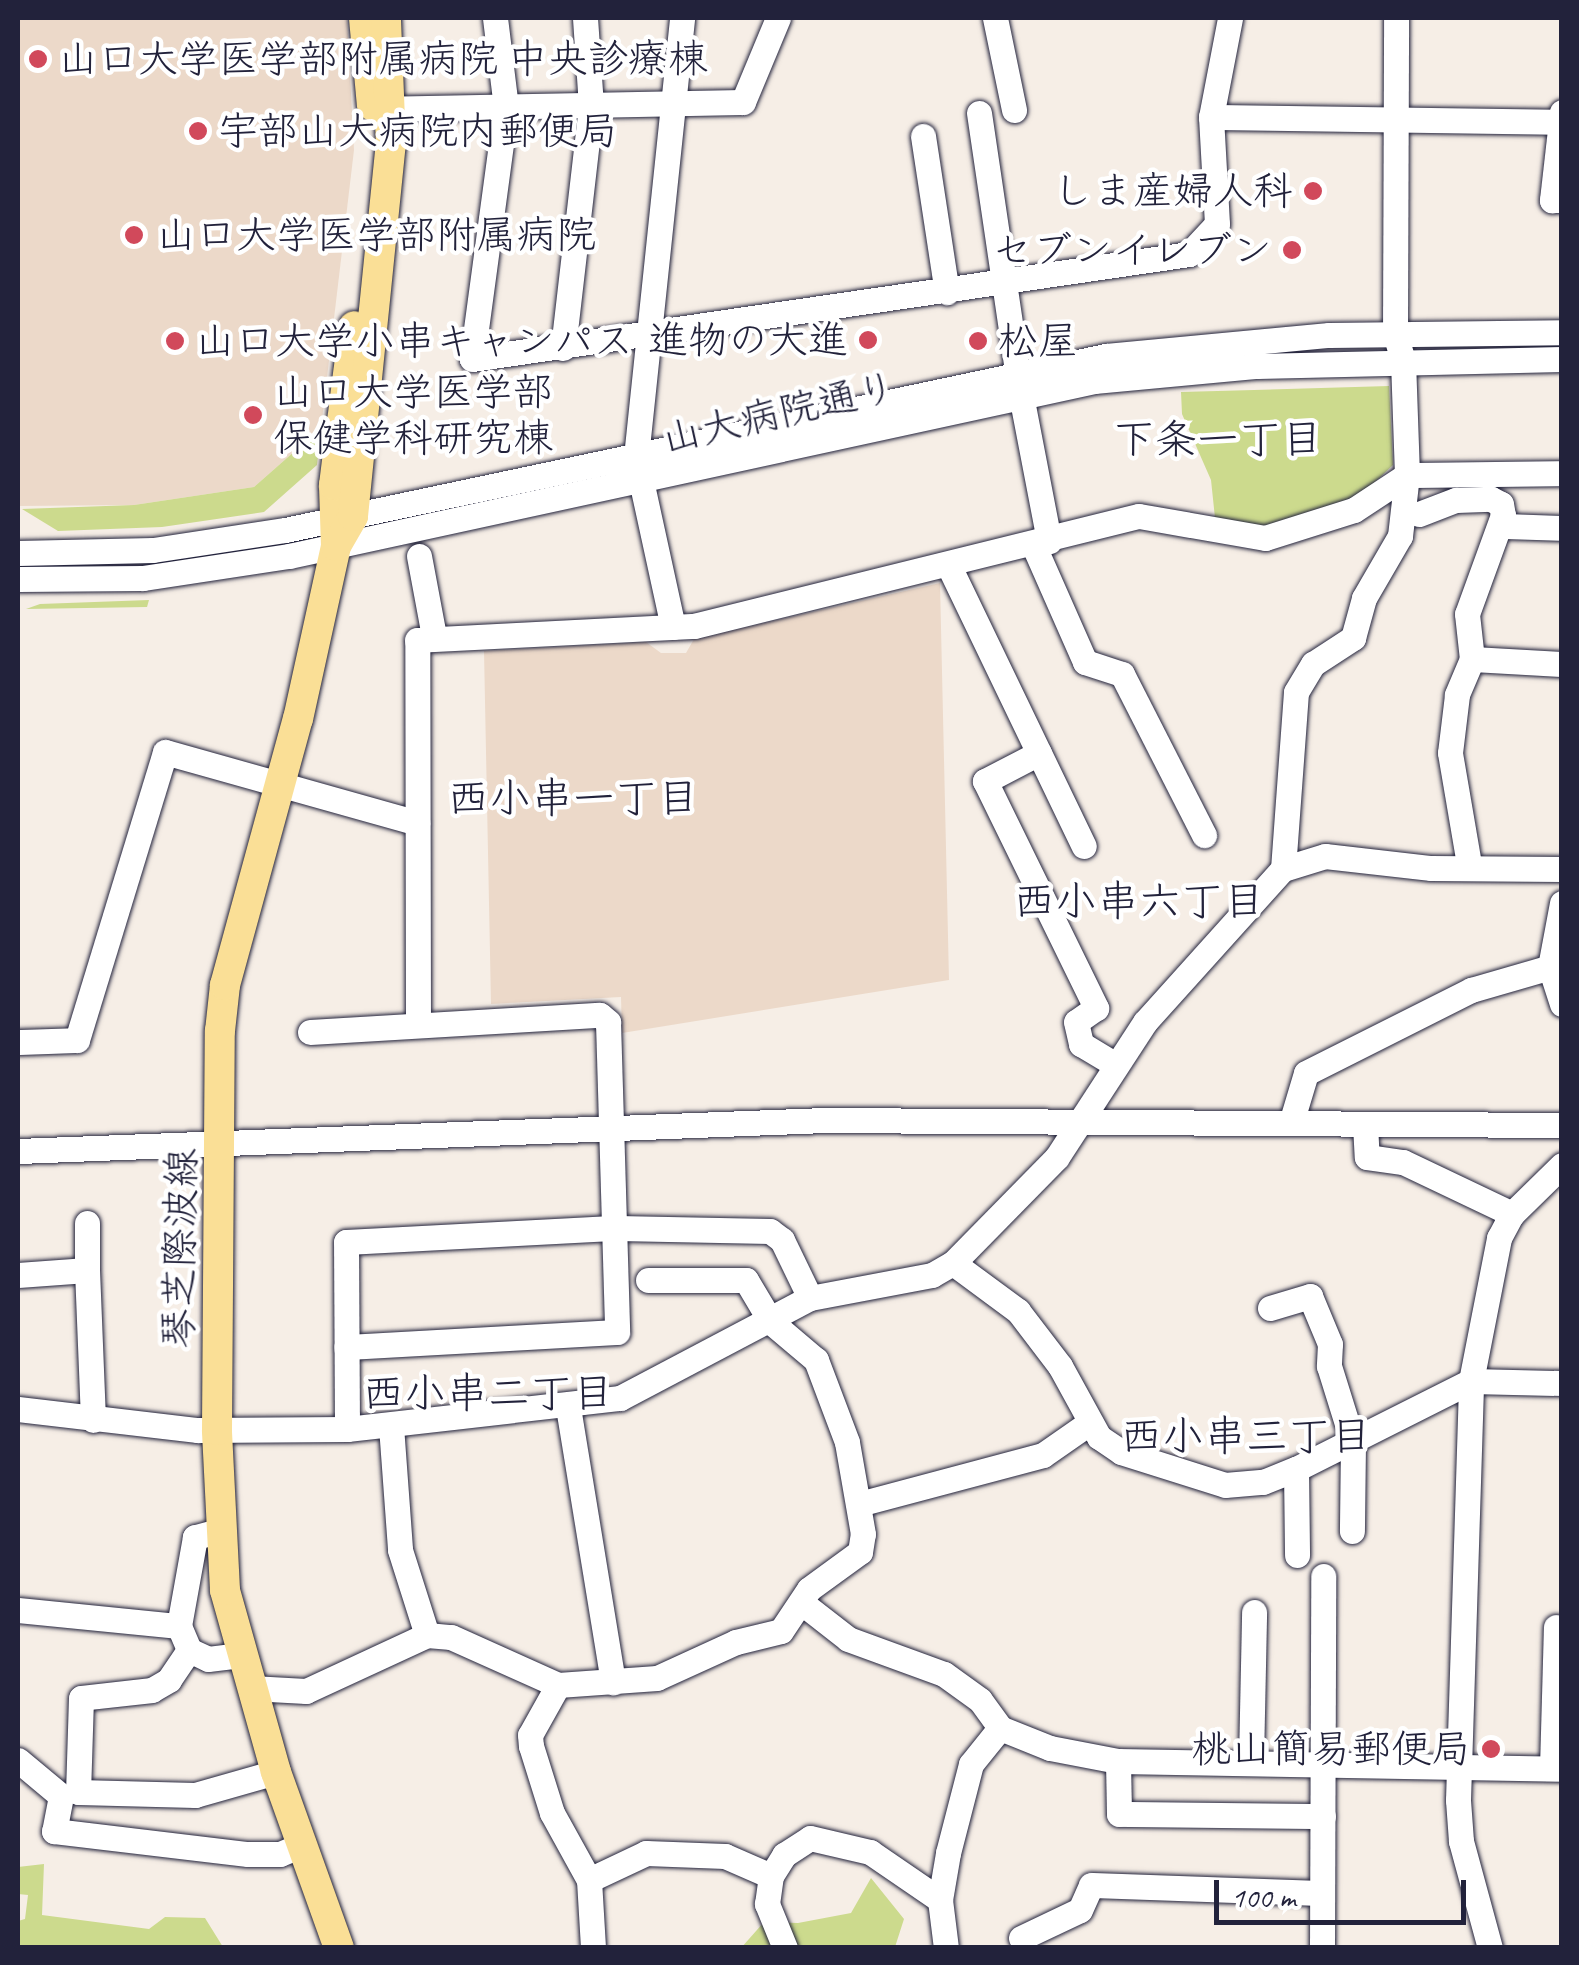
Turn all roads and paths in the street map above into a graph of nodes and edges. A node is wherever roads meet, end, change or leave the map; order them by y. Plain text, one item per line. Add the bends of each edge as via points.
1 (364, 18) edge
2 (386, 18) edge
3 (495, 18) edge
4 (585, 18) edge
5 (682, 18) edge
6 (778, 18) edge
7 (995, 18) edge
8 (1230, 18) edge
9 (1396, 18) edge
10 (677, 104) junction
11 (591, 106) junction
12 (506, 107) junction
13 (382, 109) junction
14 (1014, 110) dead end
15 (1562, 112) edge
16 (979, 114) dead end
17 (1211, 117) junction
18 (1395, 120) junction
19 (1560, 122) edge
20 (922, 136) dead end
21 (1562, 200) edge
22 (1004, 283) junction
23 (946, 292) junction
24 (1562, 332) edge
25 (1395, 334) junction
26 (651, 335) junction
27 (562, 348) junction
28 (1562, 359) edge
29 (1402, 362) junction
30 (1019, 383) junction
31 (636, 457) junction
32 (1562, 473) edge
33 (1407, 475) junction
34 (640, 484) junction
35 (1419, 514) dead end
36 (1503, 526) junction
37 (340, 528) junction
38 (1562, 528) edge
39 (1041, 542) junction
40 (18, 553) edge
41 (419, 556) dead end
42 (948, 564) junction
43 (18, 579) edge
44 (673, 627) junction
45 (434, 636) junction
46 (1472, 659) junction
47 (1562, 664) edge
48 (1039, 754) junction
49 (280, 785) junction
50 (417, 822) junction
51 (1204, 836) dead end
52 (1084, 846) dead end
53 (1469, 864) junction
54 (1562, 868) edge
55 (1283, 869) junction
56 (1562, 903) edge
57 (1550, 967) junction
58 (1562, 1004) edge
59 (418, 1024) junction
60 (310, 1032) dead end
61 (18, 1042) edge
62 (1116, 1065) junction
63 (1080, 1123) junction
64 (1291, 1123) junction
65 (613, 1124) junction
66 (1365, 1124) junction
67 (1562, 1125) edge
68 (223, 1142) junction
69 (18, 1151) edge
70 (1562, 1165) edge
71 (1512, 1214) junction
72 (87, 1223) dead end
73 (617, 1228) junction
74 (953, 1263) junction
75 (88, 1270) junction
76 (18, 1275) edge
77 (648, 1280) dead end
78 (810, 1298) junction
79 (1270, 1308) dead end
80 (771, 1322) junction
81 (346, 1347) junction
82 (1471, 1381) junction
83 (1562, 1383) edge
84 (568, 1408) junction
85 (18, 1410) edge
86 (92, 1420) junction
87 (1089, 1422) junction
88 (391, 1426) junction
89 (217, 1430) junction
90 (347, 1430) junction
91 (1350, 1438) junction
92 (1296, 1469) junction
93 (859, 1504) junction
94 (218, 1531) junction
95 (1352, 1531) dead end
96 (1297, 1555) dead end
97 (1323, 1576) dead end
98 (802, 1603) junction
99 (18, 1610) edge
100 (1254, 1612) dead end
101 (179, 1626) junction
102 (1556, 1627) dead end
103 (427, 1634) junction
104 (189, 1650) junction
105 (241, 1655) junction
106 (613, 1682) junction
107 (558, 1684) junction
108 (251, 1688) junction
109 (1000, 1728) junction
110 (18, 1760) edge
111 (1118, 1760) junction
112 (1251, 1761) junction
113 (1324, 1766) junction
114 (1458, 1768) junction
115 (1557, 1768) edge
116 (276, 1772) junction
117 (1323, 1816) junction
118 (301, 1845) junction
119 (771, 1876) junction
120 (589, 1880) junction
121 (1322, 1893) junction
122 (940, 1900) junction
123 (1039, 1938) edge
124 (339, 1948) edge
125 (593, 1948) edge
126 (785, 1948) edge
127 (946, 1948) edge
128 (1322, 1948) edge
129 (1490, 1948) edge

1 - 13 main road, 琴芝際波線
2 - 13 main road, 琴芝際波線
3 - 12 street
4 - 11 street
5 - 10 street
6 - 10 street via 743,102
7 - 14 street
8 - 17 street
9 - 18 street
10 - 11 street
10 - 26 street
11 - 12 street
11 - 27 street
12 - 13 street
12 - 27 street via 472,359
13 - 37 main road, 琴芝際波線
15 - 19 street
16 - 22 street
17 - 18 street
17 - 22 street via 1216,224 1189,254
18 - 19 street
18 - 25 street
19 - 21 street via 1552,200
20 - 23 street
22 - 23 street
22 - 30 street
23 - 26 street
24 - 25 street, 山大病院通り
25 - 29 street
25 - 30 street, 山大病院通り via 1188,346
26 - 27 street
26 - 31 street
28 - 29 street, 山大病院通り
29 - 30 street, 山大病院通り
29 - 33 street
30 - 31 street, 山大病院通り
30 - 34 street, 山大病院通り
30 - 39 street
31 - 34 street
31 - 37 street, 山大病院通り
32 - 33 street
33 - 39 street via 1354,510 1266,538 1156,514
33 - 55 street via 1400,536 1364,598 1353,638 1312,664 1296,692
34 - 37 street, 山大病院通り
34 - 44 street
35 - 36 street via 1456,500 1491,499 1501,504
36 - 38 street
36 - 46 street via 1467,614
37 - 40 street, 山大病院通り via 153,550
37 - 43 street, 山大病院通り via 158,576
37 - 49 main road, 琴芝際波線
39 - 42 street
39 - 51 street via 1084,662 1122,674
41 - 45 street
42 - 44 street
42 - 48 street
44 - 45 street
45 - 50 street via 418,640
46 - 47 street
46 - 53 street via 1457,695 1450,753
48 - 52 street
48 - 62 street via 984,780 1096,1008 1076,1022 1081,1044
49 - 50 street
49 - 61 street via 165,752 77,1040
49 - 68 main road, 琴芝際波線 via 225,985
50 - 59 street
53 - 54 street
53 - 55 street via 1431,868 1324,856
55 - 62 street via 1145,1022
56 - 57 street
57 - 58 street
57 - 64 street via 1471,990 1315,1068 1297,1086
59 - 60 street
59 - 65 street via 600,1015 608,1022
62 - 63 street
63 - 64 street
63 - 65 street
63 - 74 street via 1057,1157
64 - 66 street
65 - 68 street
65 - 73 street
66 - 67 street
66 - 71 street via 1367,1158 1403,1162
68 - 69 street
68 - 89 main road, 琴芝際波線
70 - 71 street
71 - 82 street via 1489,1277
72 - 75 street
73 - 78 street via 770,1231 782,1240
73 - 81 street via 346,1242
73 - 81 street via 618,1332
74 - 78 street via 932,1274
74 - 87 street via 1018,1312 1060,1366
75 - 76 street
75 - 86 street
77 - 80 street via 746,1280
78 - 80 street
79 - 91 street via 1310,1296 1330,1344 1329,1366
80 - 84 street via 620,1398
80 - 93 street via 816,1360 847,1442
81 - 90 street
82 - 83 street
82 - 91 street
82 - 114 street
84 - 88 street
84 - 106 street
85 - 86 street
86 - 89 street
87 - 92 street via 1121,1452 1225,1485 1263,1482
87 - 93 street via 1043,1455
88 - 90 street
88 - 103 street via 400,1550
89 - 90 street
89 - 94 main road, 琴芝際波線
91 - 92 street
91 - 95 street
92 - 96 street
93 - 98 street via 860,1552 809,1589
94 - 101 street via 195,1537
94 - 105 main road, 琴芝際波線
97 - 113 street
98 - 106 street via 781,1631 736,1642 656,1678
98 - 109 street via 848,1639 964,1686
99 - 101 street
100 - 112 street
101 - 104 street
102 - 115 street
103 - 107 street via 451,1637
103 - 108 street via 306,1691
104 - 105 street via 208,1659
104 - 116 street via 169,1680 152,1690 81,1698 78,1792 194,1796
105 - 108 main road, 琴芝際波線
106 - 107 street
107 - 120 street via 530,1735 552,1813
108 - 116 main road, 琴芝際波線
109 - 111 street via 1050,1748
109 - 122 street via 972,1764
110 - 118 street via 61,1796 54,1831 248,1854 280,1854
111 - 112 street
111 - 117 street via 1119,1814
112 - 113 street
113 - 114 street
113 - 117 street
114 - 115 street
114 - 129 street via 1461,1841
116 - 118 main road, 琴芝際波線
117 - 121 street
118 - 124 main road, 琴芝際波線
119 - 120 street via 725,1856 646,1853
119 - 122 street via 795,1846 821,1837 870,1852
119 - 126 street via 767,1904
120 - 125 street
121 - 123 street via 1091,1885 1080,1910
121 - 128 street
122 - 127 street

